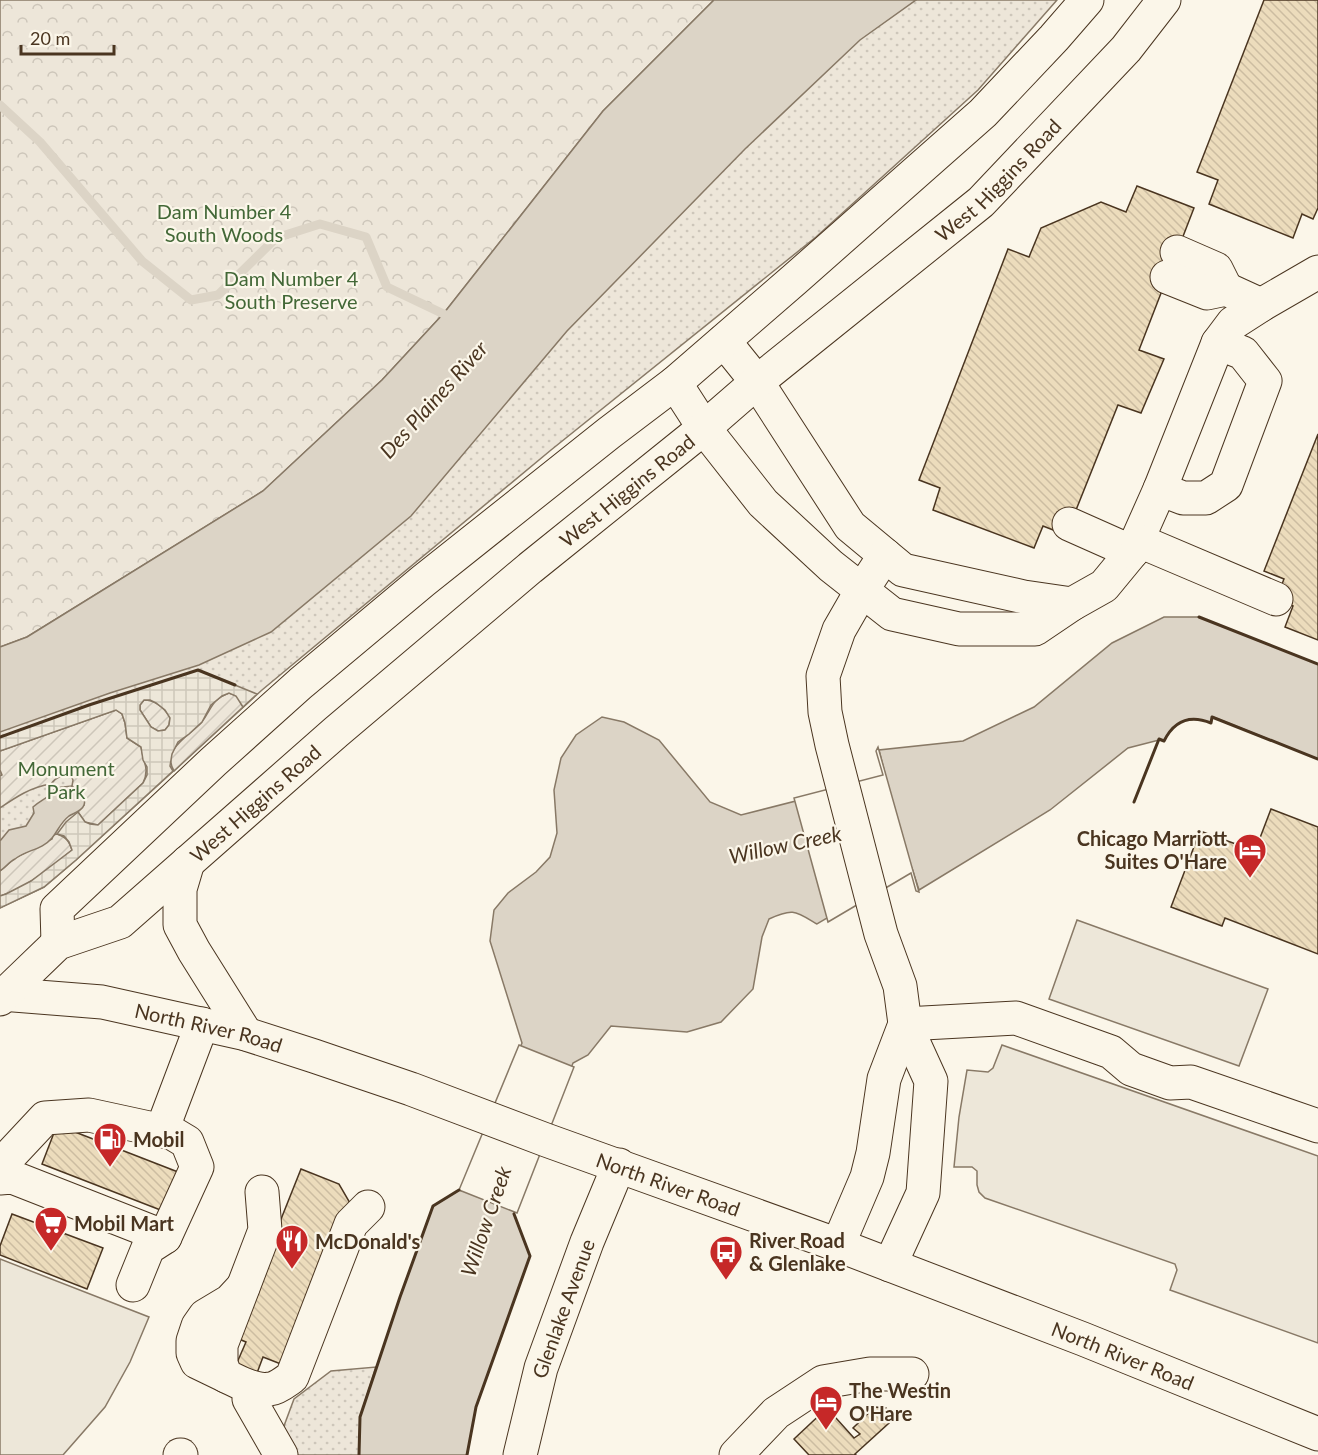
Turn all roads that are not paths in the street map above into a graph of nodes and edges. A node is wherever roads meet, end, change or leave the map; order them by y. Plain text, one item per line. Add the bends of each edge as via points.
1 (1087, 0) edge
2 (1164, 0) edge
3 (1172, 265) dead end
4 (1318, 272) edge
5 (1261, 305) junction
6 (724, 341) junction
7 (1218, 343) junction
8 (757, 382) junction
9 (675, 383) junction
10 (704, 428) junction
11 (1160, 489) junction
12 (1069, 524) dead end
13 (1135, 546) junction
14 (885, 555) junction
15 (862, 590) junction
16 (1276, 599) dead end
17 (1072, 604) junction
18 (188, 862) junction
19 (58, 943) junction
20 (1, 996) edge
21 (202, 1024) junction
22 (905, 1024) junction
23 (246, 1034) junction
24 (1318, 1126) edge
25 (162, 1130) junction
26 (619, 1165) junction
27 (0, 1166) edge
28 (0, 1178) edge
29 (262, 1192) dead end
30 (368, 1207) dead end
31 (165, 1237) junction
32 (838, 1245) junction
33 (890, 1264) junction
34 (133, 1285) dead end
35 (912, 1374) dead end
36 (249, 1399) dead end
37 (1318, 1434) edge
38 (281, 1455) edge
39 (520, 1455) edge
40 (736, 1455) edge

1 - 6 main road via 983,113
2 - 8 main road, West Higgins Road via 1126,49 981,202
3 - 5 main road via 1216,269 1226,289
4 - 5 main road
5 - 7 main road via 1233,323
6 - 8 main road
6 - 9 main road
7 - 11 main road
7 - 11 main road via 1243,353 1265,381 1226,485 1206,498 1183,498
8 - 10 main road, West Higgins Road
8 - 14 main road via 850,526
9 - 10 main road
9 - 19 main road via 423,581 222,754 57,909
10 - 15 main road via 763,504
10 - 18 main road, West Higgins Road via 530,568
11 - 13 main road
12 - 13 main road
13 - 16 main road
13 - 17 main road via 1104,586
14 - 15 main road
14 - 17 main road via 903,570
15 - 17 main road via 892,614 959,628 1035,629
15 - 22 main road via 839,630 823,676 825,712 881,934 900,986
18 - 19 main road, West Higgins Road via 120,922
18 - 23 main road via 180,890 180,925
19 - 20 main road, West Higgins Road
20 - 21 main road, North River Road via 102,1002
21 - 23 main road, North River Road
21 - 25 main road
22 - 24 main road via 1016,1018 1111,1052 1131,1069 1170,1083 1191,1082
22 - 32 main road via 884,1079 867,1177
22 - 33 main road via 931,1082 923,1193
23 - 26 main road, North River Road
25 - 27 main road via 89,1115 45,1118
25 - 31 main road via 187,1142 197,1167
26 - 32 main road, North River Road
26 - 39 main road, Glenlake Avenue via 541,1368
28 - 31 main road via 12,1177
29 - 30 main road via 265,1230 221,1345 221,1364 226,1376 249,1387 268,1390 292,1377 351,1224
31 - 34 main road via 148,1248
32 - 33 main road, North River Road
33 - 37 main road, North River Road
35 - 40 main road via 870,1374 823,1382 776,1413
36 - 38 main road

